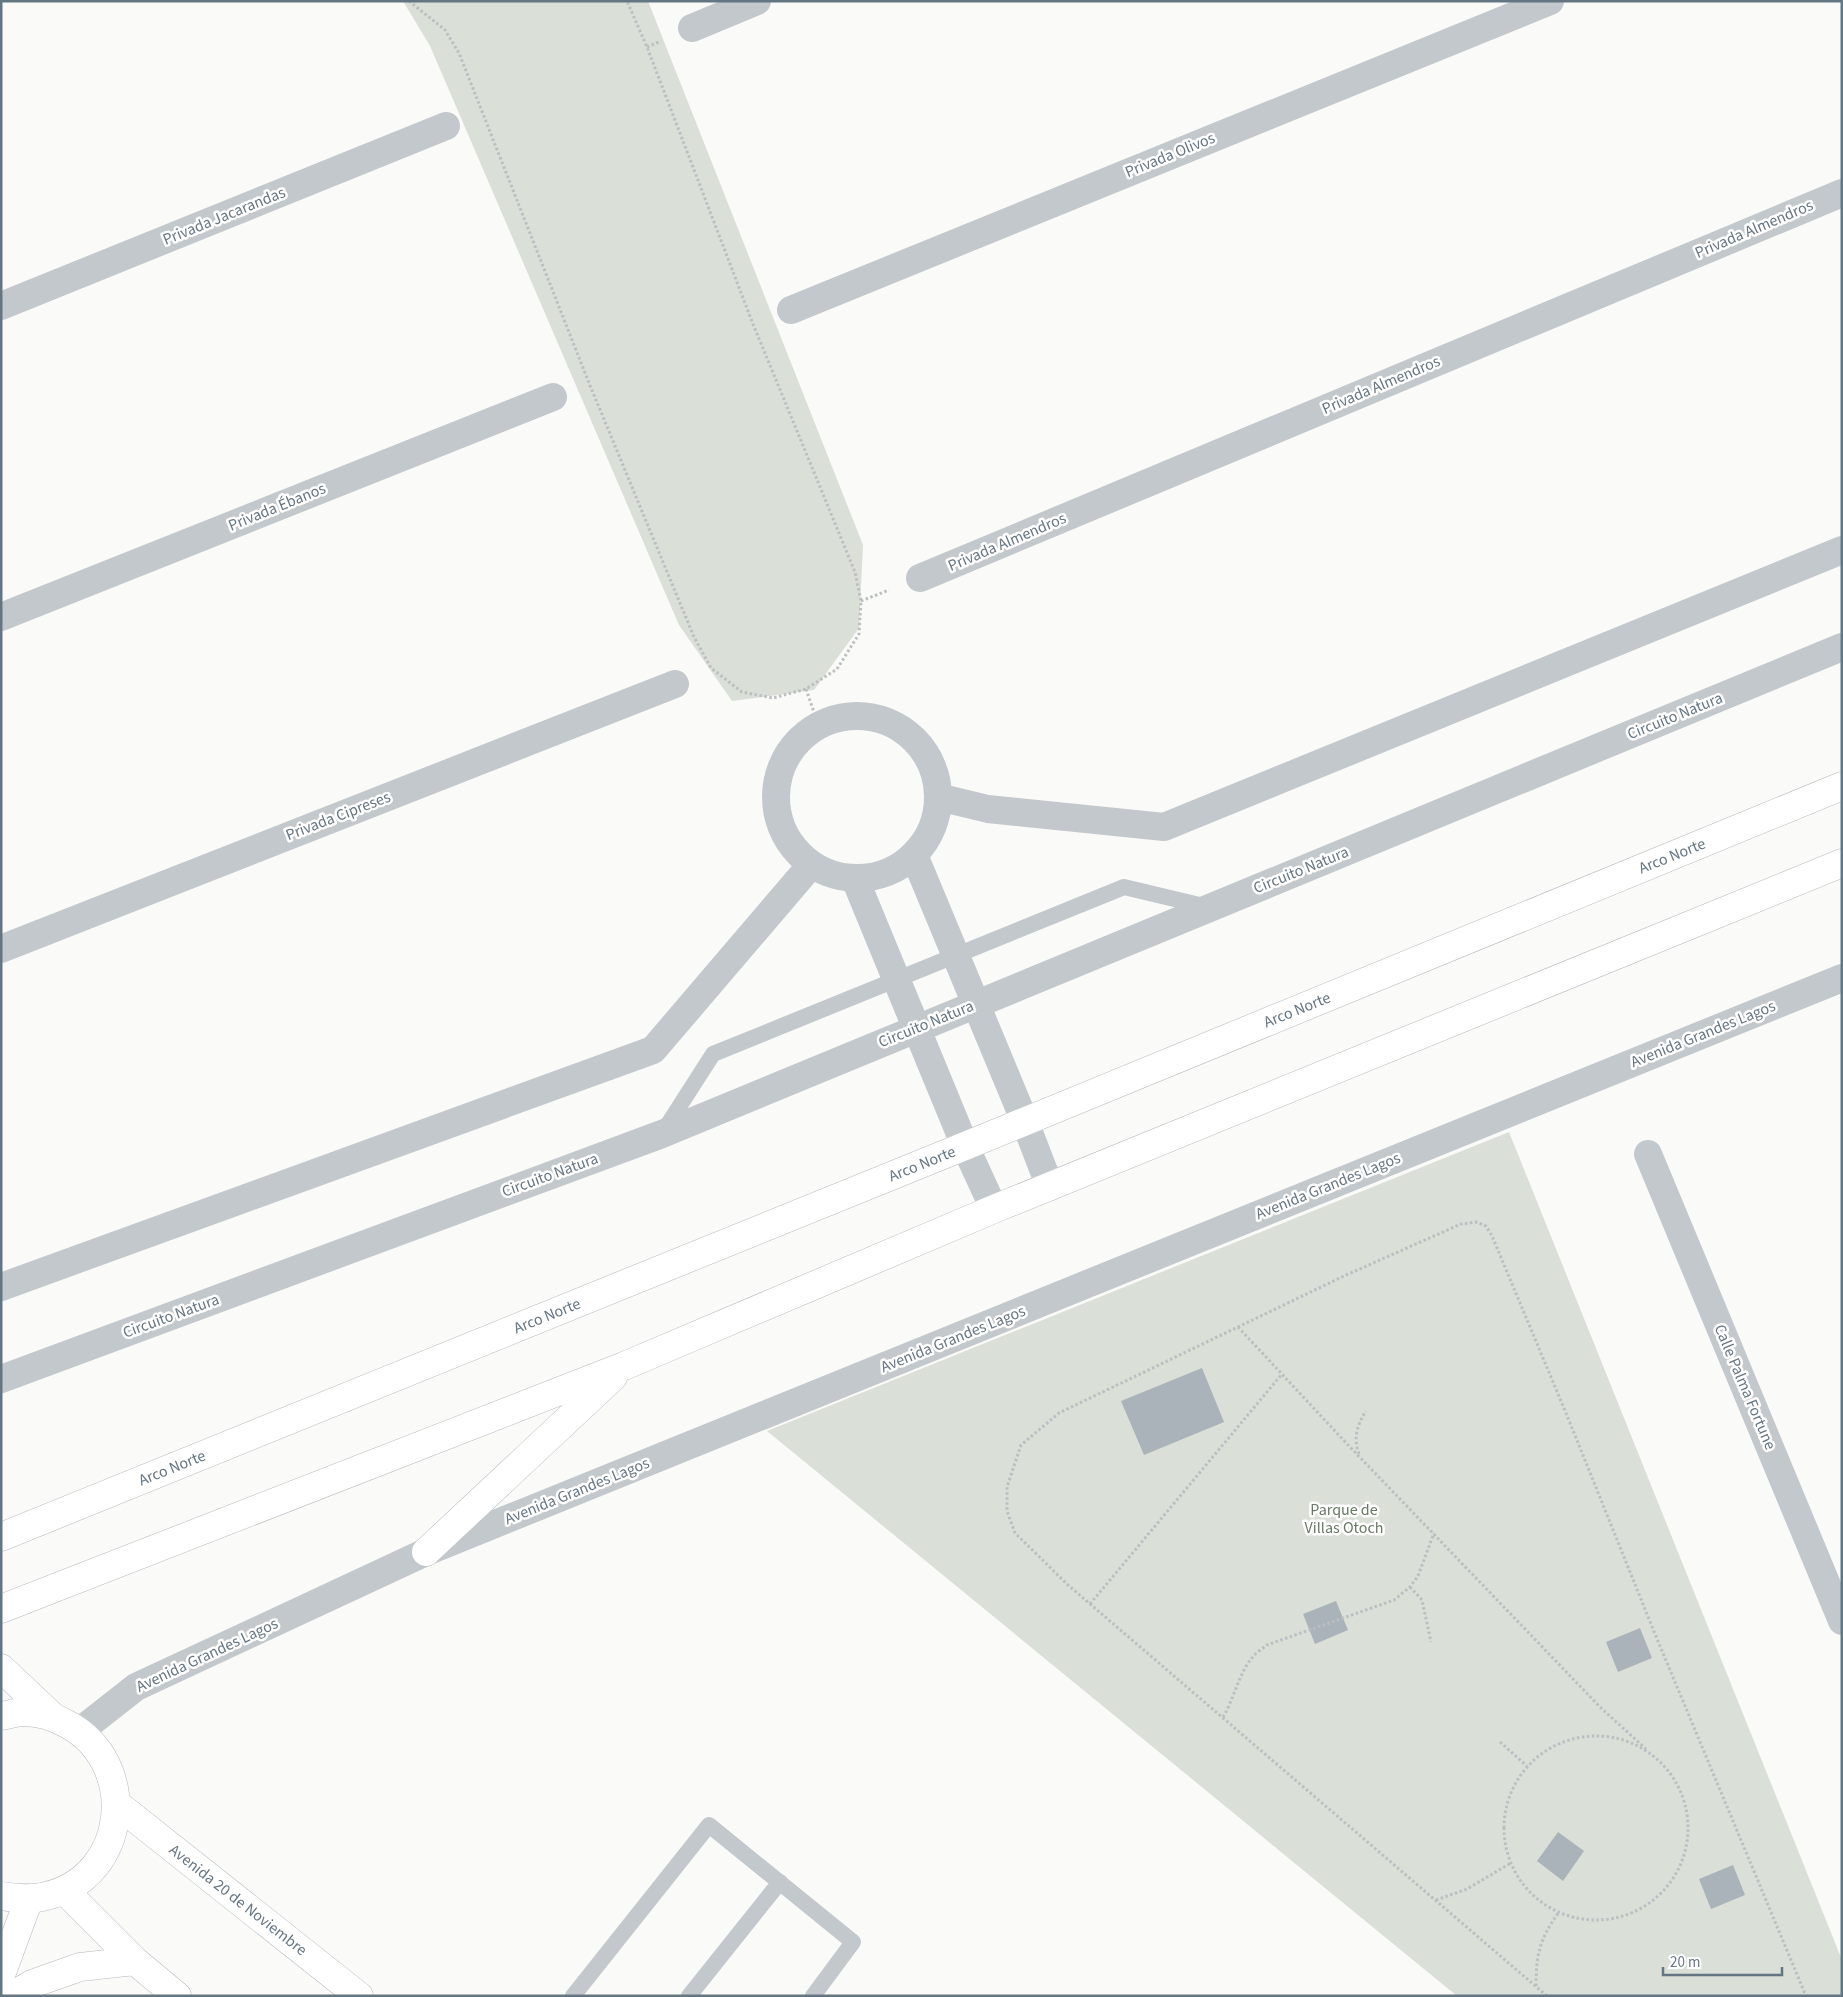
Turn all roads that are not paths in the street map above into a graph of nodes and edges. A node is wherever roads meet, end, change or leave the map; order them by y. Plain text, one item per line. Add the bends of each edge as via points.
1 (757, 1) edge
2 (1550, 1) edge
3 (692, 28) dead end
4 (446, 126) dead end
5 (1842, 193) edge
6 (1, 306) edge
7 (790, 310) dead end
8 (553, 398) dead end
9 (1842, 550) edge
10 (920, 578) dead end
11 (1, 617) edge
12 (1842, 647) edge
13 (675, 684) dead end
14 (1842, 786) edge
15 (938, 797) junction
16 (914, 855) junction
17 (1842, 863) edge
18 (811, 865) junction
19 (855, 879) junction
20 (1210, 908) junction
21 (1, 949) edge
22 (955, 955) junction
23 (1842, 978) edge
24 (896, 979) junction
25 (976, 1004) junction
26 (917, 1027) junction
27 (1024, 1122) junction
28 (662, 1134) junction
29 (965, 1146) junction
30 (1648, 1154) dead end
31 (1050, 1187) junction
32 (994, 1209) junction
33 (1, 1287) edge
34 (624, 1366) junction
35 (1, 1379) edge
36 (1, 1537) edge
37 (426, 1552) junction
38 (1, 1608) edge
39 (1842, 1621) edge
40 (1, 1668) edge
41 (1, 1716) edge
42 (53, 1717) junction
43 (80, 1731) junction
44 (116, 1804) junction
45 (780, 1882) junction
46 (64, 1890) junction
47 (1, 1896) edge
48 (29, 1899) junction
49 (135, 1961) junction
50 (1, 1974) edge
51 (12, 1996) edge
52 (177, 1996) edge
53 (359, 1996) edge
54 (573, 1996) edge
55 (689, 1996) edge
56 (813, 1996) edge

1 - 3 street
2 - 7 street, Privada Olivos
4 - 6 street, Privada Jacarandas
5 - 10 street, Privada Almendros
8 - 11 street, Privada Ébanos
9 - 15 street via 1164,827 988,809
12 - 20 street, Circuito Natura
13 - 21 street, Privada Cipreses
14 - 27 main road, Arco Norte
15 - 16 street via 933,825
15 - 18 street via 934,770 920,745 898,727 873,716 845,716 818,724 796,741 782,765 775,793 778,821 791,846
16 - 19 street via 897,868 877,876
16 - 22 street
17 - 31 main road
18 - 19 street via 832,875
18 - 33 street via 653,1050
19 - 24 street
20 - 22 lane via 1124,887
20 - 25 street, Circuito Natura
22 - 24 lane
22 - 25 street
23 - 37 street, Avenida Grandes Lagos
24 - 26 street
24 - 28 lane via 713,1054
25 - 26 street, Circuito Natura
25 - 27 street
26 - 28 street, Circuito Natura
26 - 29 street
27 - 29 main road, Arco Norte
27 - 31 street
28 - 35 street, Circuito Natura
29 - 32 street
29 - 36 main road, Arco Norte
30 - 39 street, Calle Palma Fortune
31 - 32 main road
32 - 34 main road
34 - 37 main road
34 - 38 main road
37 - 43 street, Avenida Grandes Lagos via 136,1687
40 - 42 main road
41 - 42 main road via 23,1712
42 - 43 main road
43 - 44 main road via 99,1751 112,1775
44 - 46 main road via 114,1830 103,1855 86,1875
44 - 53 main road, Avenida 20 de Noviembre
45 - 54 lane via 709,1824
45 - 55 lane
45 - 56 lane via 853,1942
46 - 48 main road
46 - 49 main road
47 - 48 main road
48 - 50 main road
49 - 51 main road via 80,1967 32,1984
49 - 52 main road

